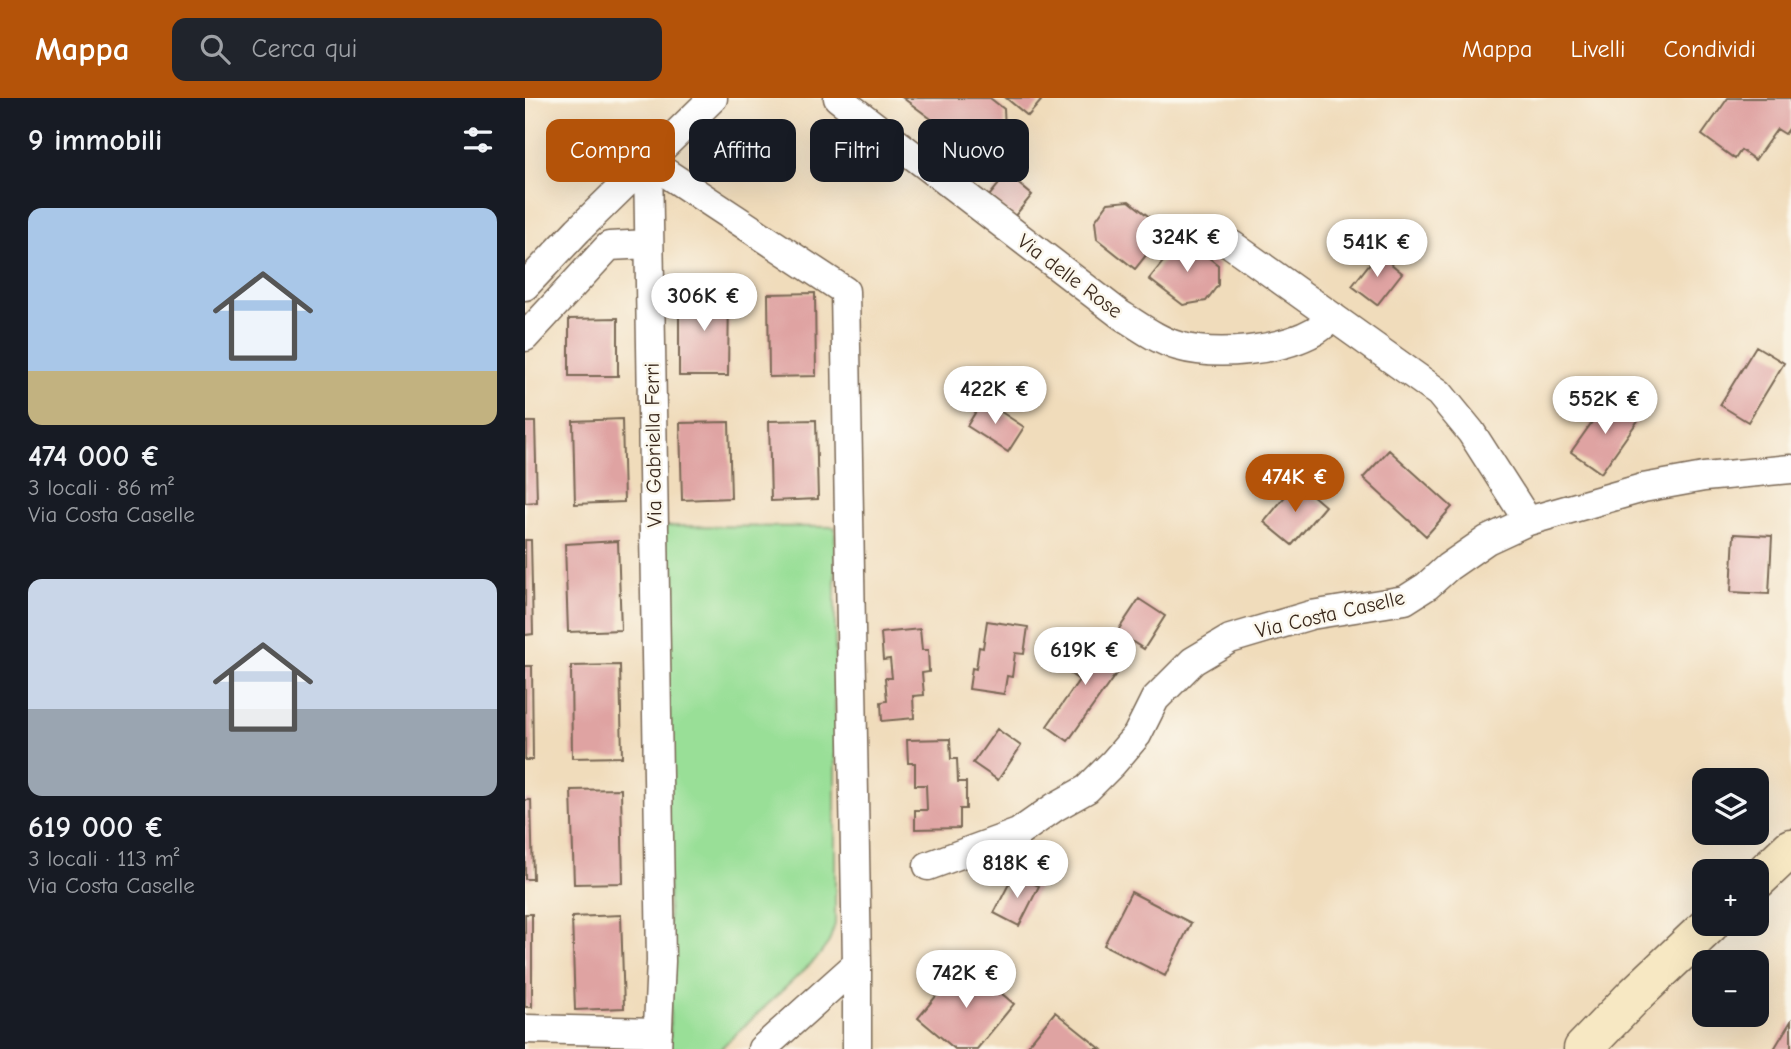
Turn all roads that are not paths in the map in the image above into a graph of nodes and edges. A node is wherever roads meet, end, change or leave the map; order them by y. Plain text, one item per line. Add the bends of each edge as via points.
1 (713, 98) edge
2 (838, 98) edge
3 (675, 135) edge
4 (675, 179) edge
5 (627, 182) edge
6 (648, 182) edge
7 (649, 244) junction
8 (1232, 246) dead end
9 (525, 286) edge
10 (1333, 317) junction
11 (525, 337) edge
12 (1791, 469) edge
13 (1528, 521) junction
14 (1791, 848) edge
15 (928, 866) dead end
16 (1769, 869) edge
17 (1697, 936) edge
18 (857, 964) junction
19 (525, 1029) edge
20 (657, 1041) edge
21 (762, 1049) edge
22 (857, 1049) edge
23 (1583, 1049) edge

1 - 3 street
2 - 10 street, Via delle Rose via 1156,337 1207,351 1249,349 1293,341
4 - 18 street via 845,291
5 - 9 street
6 - 7 street, Via Gabriella Ferri
7 - 11 street via 609,246
7 - 20 street, Via Gabriella Ferri via 661,961
8 - 10 street
10 - 13 street via 1439,394 1471,432
12 - 13 street, Via Costa Caselle via 1643,488
13 - 15 street, Via Costa Caselle via 1487,540 1405,600 1311,615 1230,639 1193,661 1155,699 1137,735 1087,789 1018,833
14 - 16 main road
17 - 23 main road
18 - 21 street
18 - 22 street
19 - 20 street

